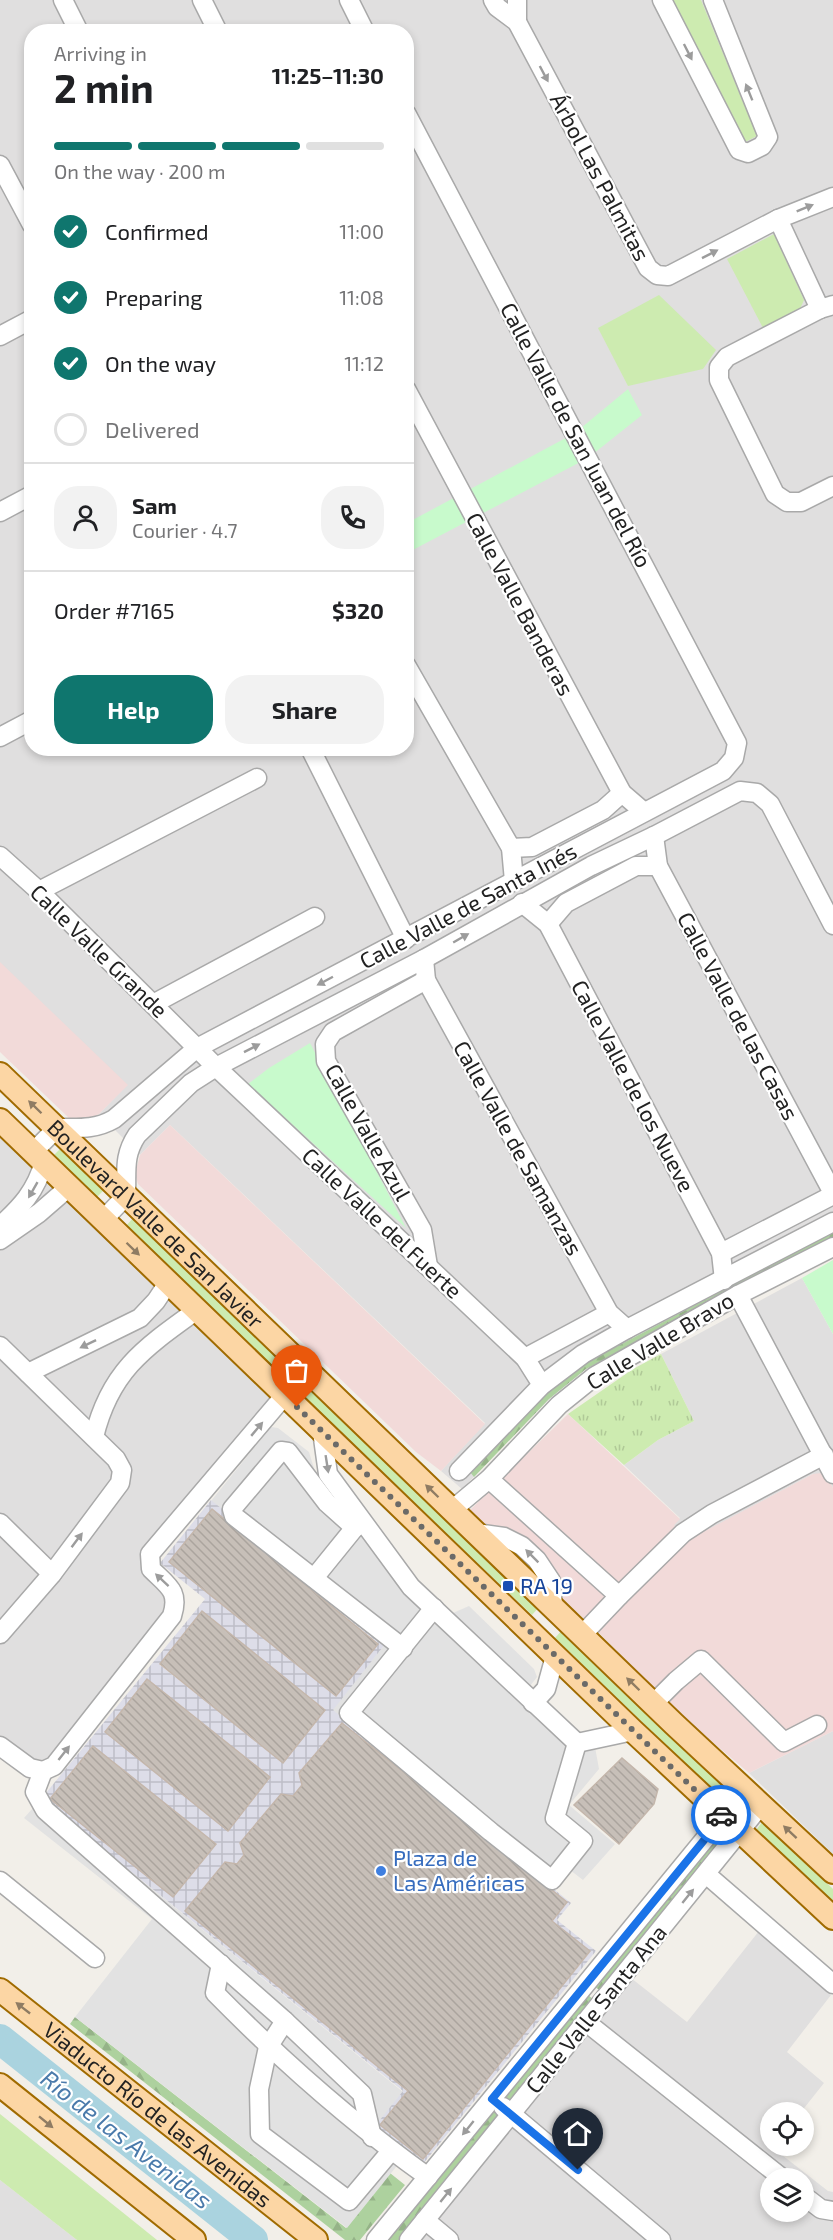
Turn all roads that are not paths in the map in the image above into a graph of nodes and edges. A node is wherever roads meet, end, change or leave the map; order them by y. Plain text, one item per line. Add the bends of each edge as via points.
1 (63, 0) edge
2 (202, 0) edge
3 (348, 0) edge
4 (517, 0) edge
5 (662, 0) edge
6 (713, 0) edge
7 (499, 2) edge
8 (516, 22) junction
9 (75, 24) edge
10 (214, 24) edge
11 (361, 24) edge
12 (414, 144) edge
13 (0, 165) edge
14 (833, 197) edge
15 (24, 210) edge
16 (778, 219) junction
17 (826, 307) edge
18 (24, 323) edge
19 (0, 336) edge
20 (414, 404) edge
21 (833, 486) edge
22 (24, 499) edge
23 (0, 512) edge
24 (414, 679) edge
25 (24, 724) edge
26 (0, 737) edge
27 (314, 756) edge
28 (734, 758) joint
29 (257, 778) dead end
30 (622, 793) junction
31 (644, 812) junction
32 (654, 836) junction
33 (582, 846) junction
34 (511, 848) junction
35 (0, 856) edge
36 (591, 866) junction
37 (658, 866) junction
38 (514, 881) junction
39 (39, 891) junction
40 (522, 903) junction
41 (315, 917) dead end
42 (548, 924) junction
43 (833, 925) edge
44 (406, 939) junction
45 (424, 959) junction
46 (426, 980) junction
47 (153, 1004) junction
48 (197, 1048) junction
49 (216, 1067) junction
50 (0, 1074) edge
51 (0, 1120) edge
52 (57, 1128) junction
53 (38, 1157) junction
54 (69, 1187) junction
55 (833, 1194) edge
56 (126, 1196) junction
57 (103, 1220) junction
58 (833, 1222) edge
59 (0, 1227) edge
60 (0, 1240) edge
61 (833, 1247) edge
62 (721, 1253) junction
63 (428, 1266) junction
64 (724, 1280) junction
65 (168, 1283) junction
66 (738, 1295) junction
67 (197, 1311) junction
68 (609, 1313) junction
69 (627, 1329) junction
70 (0, 1346) edge
71 (525, 1358) junction
72 (28, 1373) junction
73 (542, 1385) junction
74 (285, 1395) junction
75 (322, 1431) junction
76 (94, 1437) junction
77 (824, 1455) junction
78 (459, 1471) dead end
79 (833, 1474) edge
80 (489, 1479) junction
81 (452, 1510) junction
82 (0, 1523) edge
83 (358, 1524) junction
84 (52, 1574) junction
85 (314, 1578) junction
86 (619, 1596) junction
87 (434, 1608) junction
88 (555, 1610) junction
89 (0, 1634) edge
90 (582, 1635) junction
91 (535, 1636) junction
92 (403, 1648) junction
93 (555, 1656) junction
94 (533, 1703) junction
95 (653, 1704) junction
96 (817, 1725) dead end
97 (633, 1731) junction
98 (577, 1743) junction
99 (0, 1746) edge
100 (43, 1772) junction
101 (753, 1798) junction
102 (732, 1824) junction
103 (832, 1870) edge
104 (706, 1874) junction
105 (0, 1881) edge
106 (833, 1918) edge
107 (95, 1958) dead end
108 (220, 1964) junction
109 (833, 1984) edge
110 (583, 1987) junction
111 (0, 1990) edge
112 (602, 2002) junction
113 (285, 2020) junction
114 (586, 2022) junction
115 (268, 2047) junction
116 (0, 2085) edge
117 (492, 2099) junction
118 (511, 2114) junction
119 (372, 2137) junction
120 (391, 2151) junction
121 (769, 2168) edge
122 (428, 2177) junction
123 (814, 2204) edge
124 (833, 2211) edge
125 (425, 2220) junction
126 (194, 2240) edge
127 (316, 2240) edge
128 (376, 2240) edge
129 (409, 2240) edge
130 (449, 2240) edge
131 (661, 2240) edge

1 - 9 street
2 - 10 street
3 - 11 street
4 - 8 street
5 -> 6 street via 739,150 748,153 762,146 768,137
7 - 8 street, Árbol Las Palmitas
8 -> 16 street, Árbol Las Palmitas via 648,268 657,275 668,276
12 - 28 street, Calle Valle de San Juan del Río via 737,743
13 - 15 street
16 -> 14 street
16 - 17 street
17 - 21 street via 727,357 719,367 719,380 775,494 787,502 801,502
18 - 19 street
20 - 30 street, Calle Valle Banderas
22 - 23 street
24 - 34 street
25 - 26 street
27 - 44 street
28 - 31 street, Calle Valle de Santa Inés via 723,771
29 - 39 street
30 - 31 street, Calle Valle Banderas
30 - 34 street via 603,810 532,846
31 - 33 street, Calle Valle de Santa Inés
32 - 36 street, Calle Valle de Santa Inés
32 - 37 street, Calle Valle de las Casas
32 - 43 street, Calle Valle de Santa Inés via 740,791 757,793 770,804
33 - 36 street
33 - 38 street, Calle Valle de Santa Inés
34 - 38 street
35 - 39 street, Calle Valle Grande
36 - 40 street, Calle Valle de Santa Inés
37 - 42 street via 636,866 626,871 566,903
37 - 55 street, Calle Valle de las Casas
38 - 44 street, Calle Valle de Santa Inés
39 - 47 street, Calle Valle Grande
40 - 42 street, Calle Valle de los Nueve
45 -> 40 street, Calle Valle de Santa Inés
41 - 47 street
42 - 62 street, Calle Valle de los Nueve
44 -> 48 street, Calle Valle de Santa Inés
45 - 46 street, Calle Valle de Samanzas
49 -> 45 street, Calle Valle de Santa Inés
46 - 63 street, Calle Valle Azul via 333,1032 325,1044 326,1060 422,1230
46 - 68 street, Calle Valle de Samanzas
47 - 48 street, Calle Valle Grande
48 - 49 street, Calle Valle Grande
48 - 52 street, Calle Valle de Santa Inés via 114,1119 92,1128
49 - 56 street, Calle Valle de Santa Inés via 191,1083 137,1135 127,1153
49 - 63 street, Calle Valle del Fuerte
52 -> 50 main road, Boulevard Valle de San Javier
51 - 53 main road, Boulevard Valle de San Javier
52 - 53 street
52 - 56 main road, Boulevard Valle de San Javier
53 - 54 main road, Boulevard Valle de San Javier
53 -> 59 street via 33,1191
54 - 57 main road, Boulevard Valle de San Javier
54 - 60 street
55 - 62 street
56 - 57 street
81 -> 56 main road, Boulevard Valle de San Javier
57 -> 65 main road, Boulevard Valle de San Javier
58 - 64 street, Calle Valle Bravo
61 - 66 street, Calle Valle Bravo
62 - 64 street, Calle Valle de los Nueve
63 - 71 street, Calle Valle del Fuerte
64 - 69 street, Calle Valle Bravo
65 - 67 main road, Boulevard Valle de San Javier
65 -> 72 street via 140,1318
66 - 77 street
66 - 80 street, Calle Valle Bravo via 595,1376 559,1405
67 - 74 main road, Boulevard Valle de San Javier
67 - 76 street via 160,1337 123,1372 100,1413
68 - 69 street, Calle Valle de Samanzas
68 - 71 street
69 - 73 street, Calle Valle Bravo via 583,1354
70 - 72 street
71 - 73 street, Calle Valle del Fuerte
72 - 76 street
73 - 78 street, Calle Valle Bravo
74 - 75 main road, Boulevard Valle de San Javier
100 -> 74 street via 54,1766 172,1616 176,1603 172,1589 151,1569 150,1554
75 -> 83 street via 328,1474
75 - 91 main road, Boulevard Valle de San Javier
84 -> 76 street via 120,1483 122,1470 116,1458
77 - 79 street
77 - 86 street via 683,1533
80 - 81 street, Calle Valle Bravo
80 - 86 street
88 -> 81 main road, Boulevard Valle de San Javier
82 - 84 street
83 - 85 street
83 - 85 street via 327,1503 288,1452 281,1451 232,1509 234,1516
83 - 87 street
84 - 89 street
85 - 92 street
86 - 90 street
87 - 92 street
87 - 94 street
88 - 90 main road, Boulevard Valle de San Javier
88 - 91 main road
95 -> 90 main road, Boulevard Valle de San Javier
91 - 93 main road, Boulevard Valle de San Javier
92 - 98 street via 349,1713 552,1880 583,1841 555,1818
93 - 94 street via 546,1689
93 - 97 main road, Boulevard Valle de San Javier
94 - 98 street
95 - 96 street via 701,1660 784,1742
95 - 101 main road, Boulevard Valle de San Javier
97 - 98 street
97 - 102 main road, Boulevard Valle de San Javier
99 - 100 street via 30,1768
100 - 108 street via 35,1792 45,1810
101 - 102 street, Calle Valle Santa Ana
103 -> 101 main road, Boulevard Valle de San Javier
102 - 104 street, Calle Valle Santa Ana
102 - 106 main road, Boulevard Valle de San Javier
102 - 110 street, Calle Valle Santa Ana
104 - 109 street
112 -> 104 street, Calle Valle Santa Ana
105 - 107 street
108 - 113 street
108 - 115 street via 215,1993
110 - 112 street
110 - 117 street, Calle Valle Santa Ana
127 -> 111 main road, Viaducto Río de las Avenidas
112 - 114 street, Calle Valle Santa Ana
113 - 115 street
113 - 119 street via 362,2094
114 - 118 street, Calle Valle Santa Ana
114 - 121 street
115 - 119 street
115 - 120 street via 259,2090 260,2134 349,2201
116 -> 126 main road
117 - 118 street
117 -> 122 street, Calle Valle Santa Ana
125 -> 118 street, Calle Valle Santa Ana
118 - 131 street
119 - 120 street
120 - 122 street
122 - 128 street, Calle Valle Santa Ana
123 - 124 street
125 - 129 street, Calle Valle Santa Ana
125 - 130 street

